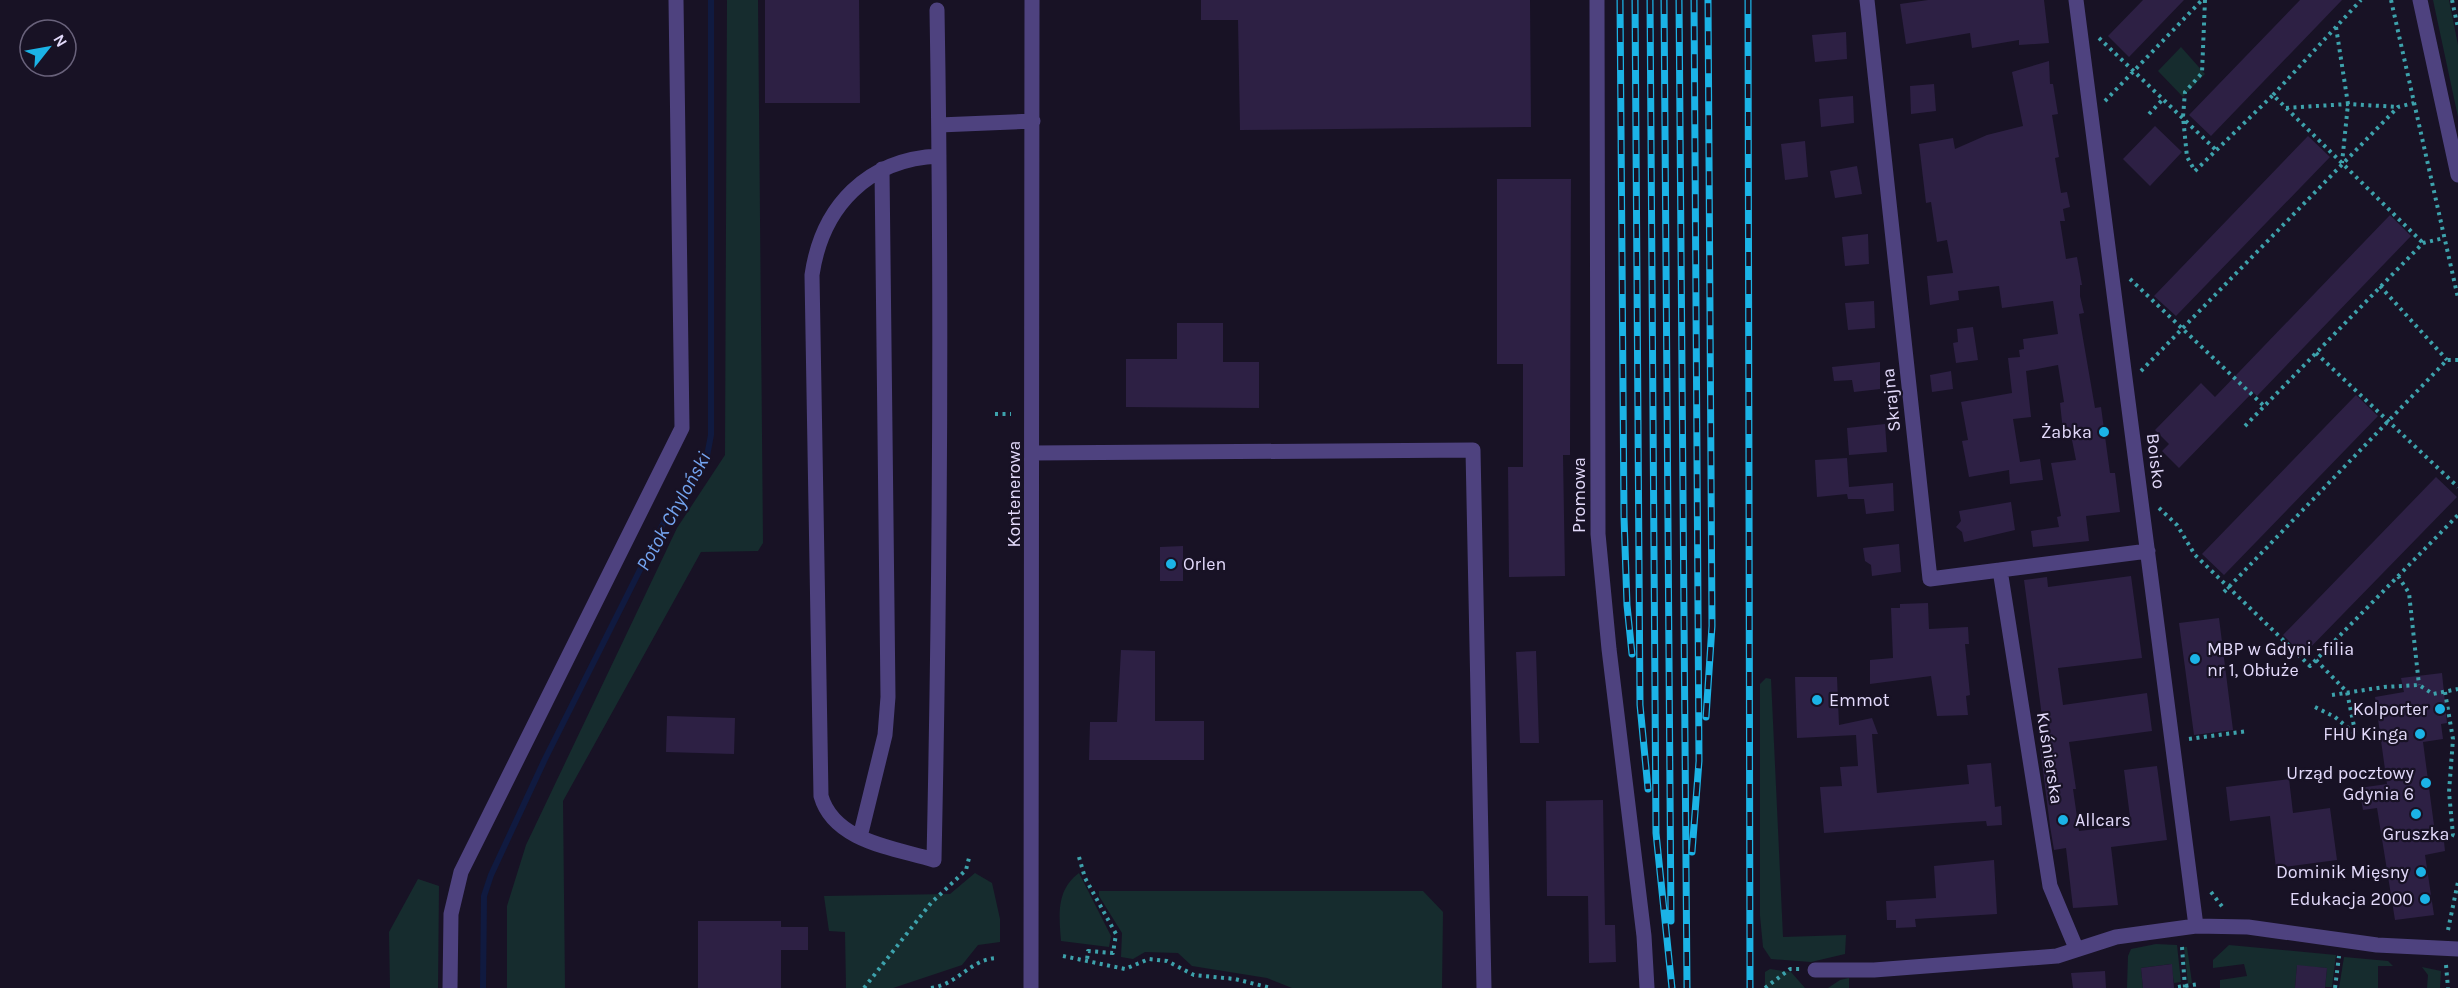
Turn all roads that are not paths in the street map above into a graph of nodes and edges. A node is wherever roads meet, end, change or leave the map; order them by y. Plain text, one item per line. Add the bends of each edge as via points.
1 (676, 0) edge
2 (1032, 0) edge
3 (1597, 0) edge
4 (1867, 0) edge
5 (2076, 0) edge
6 (2420, 0) edge
7 (937, 10) dead end
8 (1033, 122) junction
9 (939, 125) junction
10 (939, 156) junction
11 (882, 169) junction
12 (2458, 175) edge
13 (1033, 453) junction
14 (2148, 551) junction
15 (2000, 570) junction
16 (860, 837) junction
17 (2196, 926) junction
18 (2076, 948) junction
19 (2458, 949) edge
20 (1815, 970) road end
21 (450, 988) edge
22 (1031, 988) edge
23 (1484, 988) edge
24 (1647, 988) edge

1 - 21 street via 682,428 461,872 451,914
2 - 8 street, Kontenerowa
3 - 24 street, Promowa via 1598,544
4 - 15 street, Skrajna via 1930,579
5 - 14 street, Boisko
6 - 12 street
7 - 9 street
8 - 9 street
8 - 13 street, Kontenerowa
9 - 10 street
10 - 11 street via 921,157
10 - 16 street via 940,569 934,860
11 - 16 street via 888,697 885,735
11 - 16 street via 847,195 816,249 812,275 819,785 829,815 840,827
13 - 22 street, Kontenerowa
13 - 23 street via 1473,450
14 - 15 street, Skrajna
14 - 17 street, Boisko
15 - 18 street, Kuśnierska via 2050,886
17 - 18 street via 2116,937
17 - 19 street via 2248,927 2340,941
18 - 20 street via 2057,956 2010,960 1874,970

